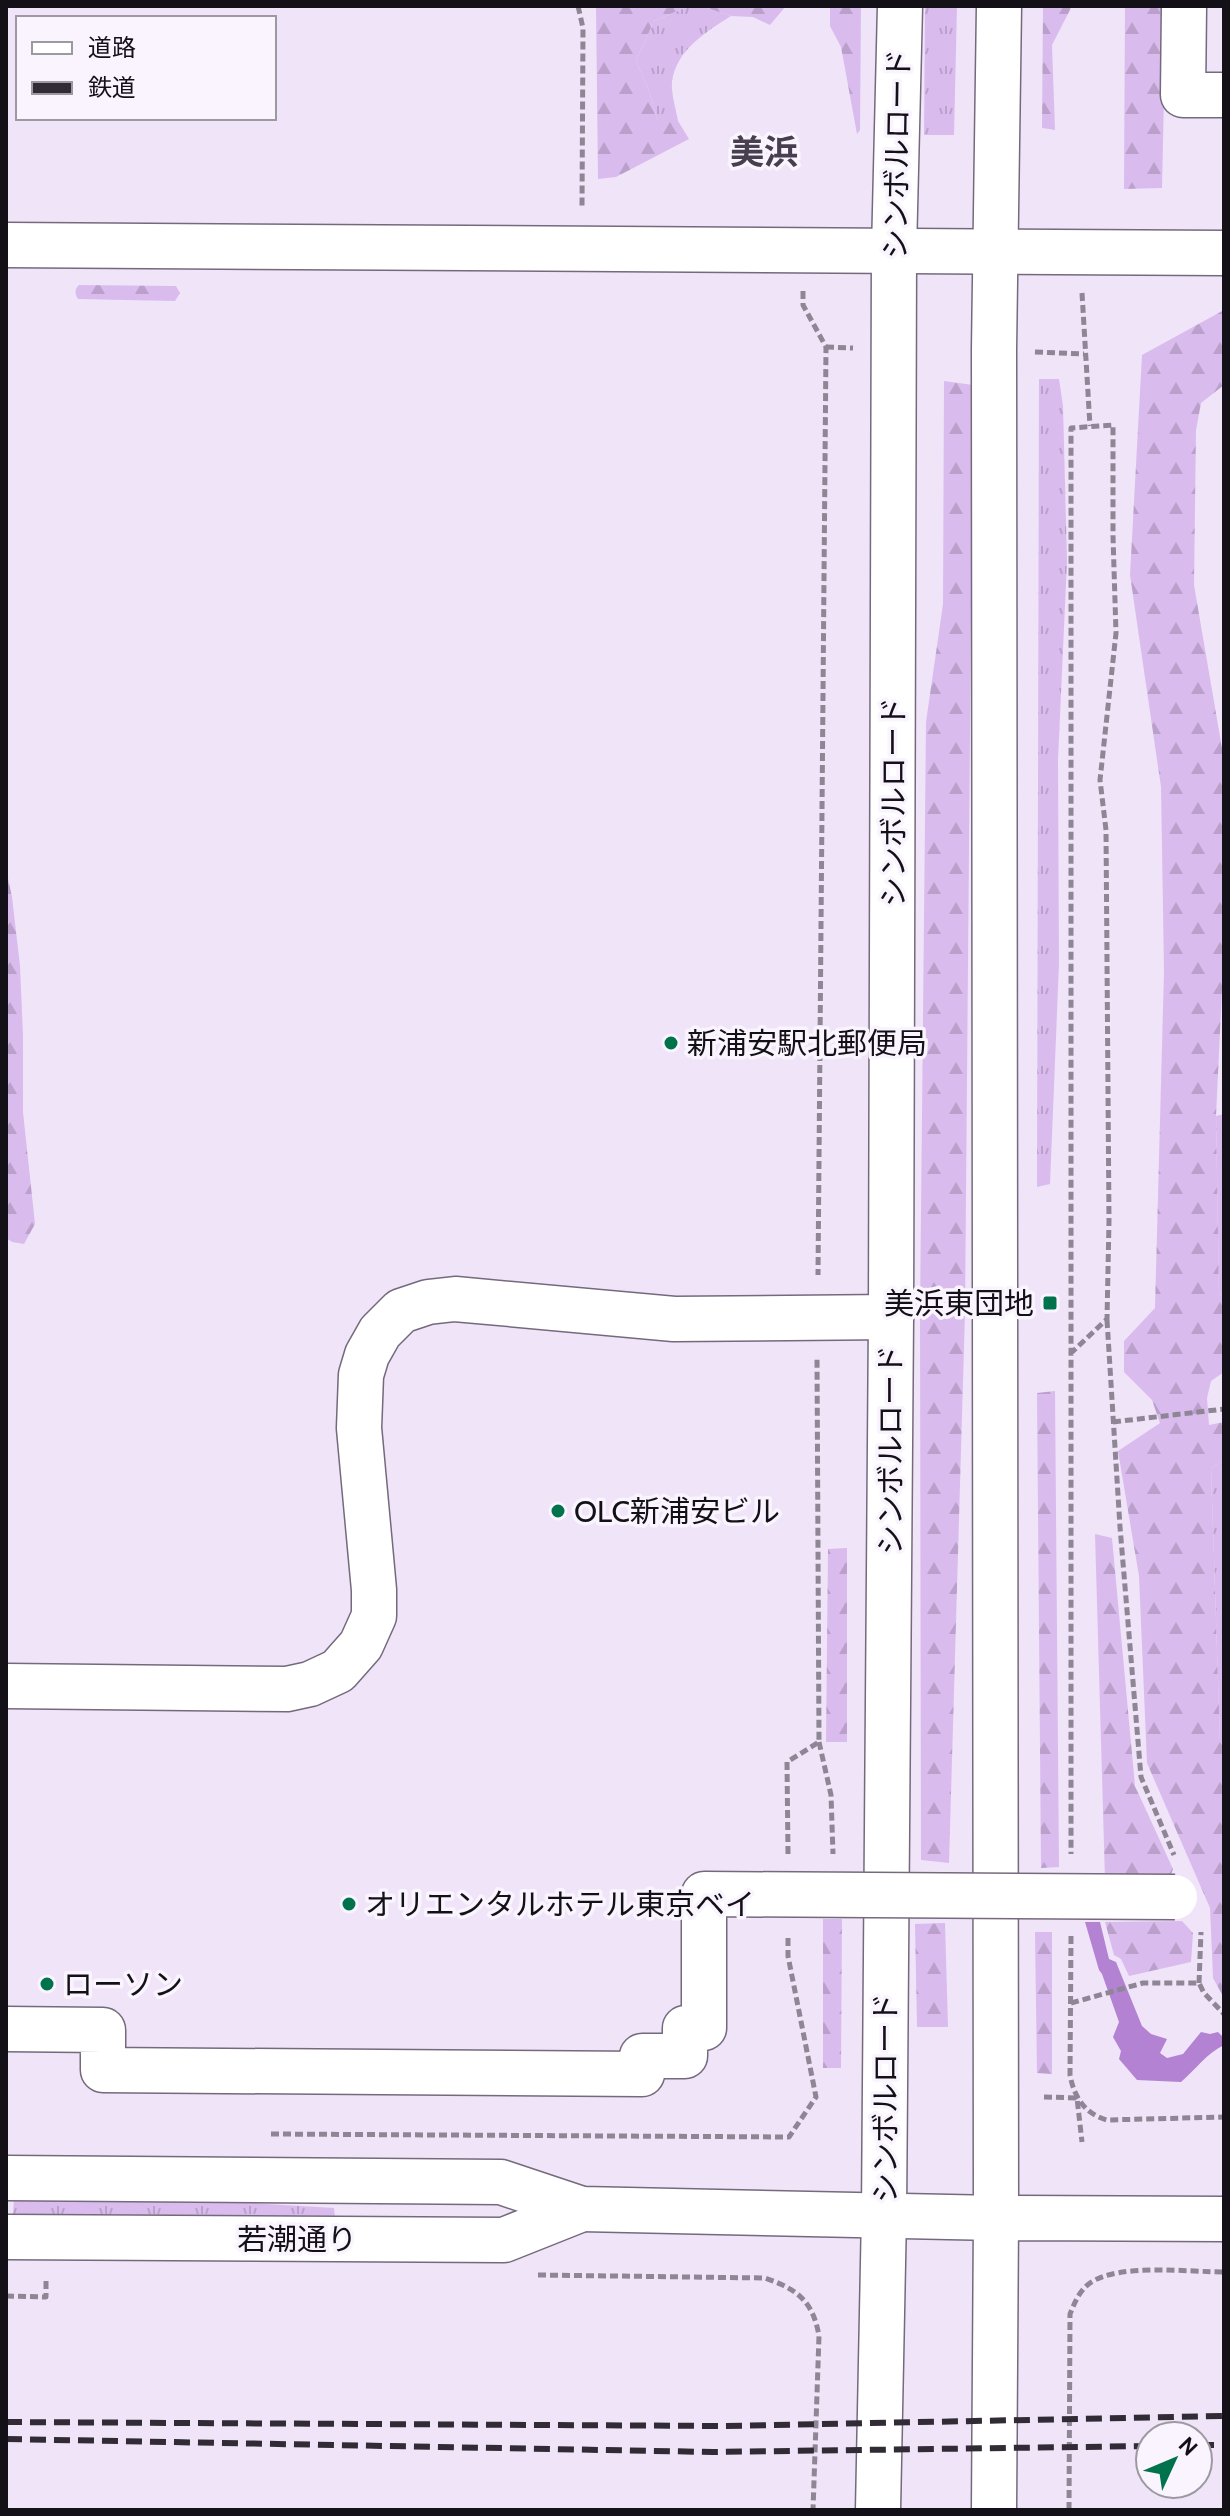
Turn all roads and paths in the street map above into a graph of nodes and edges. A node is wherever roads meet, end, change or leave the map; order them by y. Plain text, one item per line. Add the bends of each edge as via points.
1 (578, 6) edge
2 (900, 6) edge
3 (999, 6) edge
4 (1184, 6) edge
5 (1224, 95) edge
6 (582, 216) dead end
7 (6, 245) edge
8 (805, 250) junction
9 (894, 251) junction
10 (994, 251) junction
11 (1080, 252) junction
12 (1224, 253) edge
13 (1090, 426) junction
14 (818, 1280) dead end
15 (891, 1317) junction
16 (1107, 1319) junction
17 (1070, 1354) junction
18 (817, 1357) dead end
19 (1224, 1409) edge
20 (1113, 1422) junction
21 (6, 1686) edge
22 (819, 1742) junction
23 (1071, 1861) dead end
24 (788, 1866) dead end
25 (834, 1895) junction
26 (1183, 1896) junction
27 (1071, 1924) dead end
28 (788, 1926) dead end
29 (1199, 1983) junction
30 (1071, 2003) junction
31 (1224, 2014) edge
32 (6, 2029) edge
33 (1044, 2097) dead end
34 (1077, 2098) junction
35 (1224, 2117) edge
36 (262, 2134) dead end
37 (1082, 2142) dead end
38 (6, 2178) edge
39 (582, 2209) junction
40 (884, 2214) junction
41 (996, 2218) junction
42 (1224, 2219) edge
43 (6, 2237) edge
44 (47, 2269) dead end
45 (1224, 2272) edge
46 (526, 2275) dead end
47 (6, 2296) edge
48 (813, 2510) edge
49 (878, 2510) edge
50 (994, 2510) edge
51 (1069, 2510) edge

1 - 6 path via 583,28
2 - 9 main road, シンボルロード
3 - 10 main road
4 - 5 main road via 1183,95
7 - 8 main road
8 - 9 main road
8 - 14 path via 803,305 826,347
9 - 10 main road
9 - 15 main road, シンボルロード
10 - 11 main road
10 - 41 main road
11 - 12 main road
11 - 13 path
13 - 16 path via 1113,425 1116,633 1100,780 1106,830
13 - 17 path via 1071,428
15 - 21 main road via 674,1319 455,1299 401,1311 380,1332 361,1375 359,1428 374,1616 361,1645 338,1671 287,1689
15 - 40 main road, シンボルロード
16 - 17 path
16 - 20 path
17 - 23 path
18 - 22 path
19 - 20 path
20 - 26 path via 1141,1777
22 - 24 path via 787,1762
22 - 25 path via 831,1795
25 - 26 main road, bridge
25 - 32 main road, bridge via 704,1894 704,2028 685,2028 685,2056 642,2056 642,2074 103,2070 103,2030
26 - 29 path via 1201,1927
27 - 30 path
28 - 36 path via 788,1956 816,2097 789,2137
29 - 30 path via 1143,1983
29 - 31 path
30 - 34 path via 1070,2075
33 - 34 path
34 - 35 path via 1095,2117 1107,2120
34 - 37 path
38 - 39 main road, 若潮通り via 501,2182
39 - 40 main road, 若潮通り
39 - 43 main road, 若潮通り via 504,2240
40 - 41 main road, 若潮通り
40 - 49 main road, シンボルロード
41 - 42 main road, 若潮通り
41 - 50 main road
44 - 47 path via 46,2297
45 - 51 path via 1115,2271 1079,2293 1070,2314
46 - 48 path via 765,2278 801,2296 816,2319 819,2336

